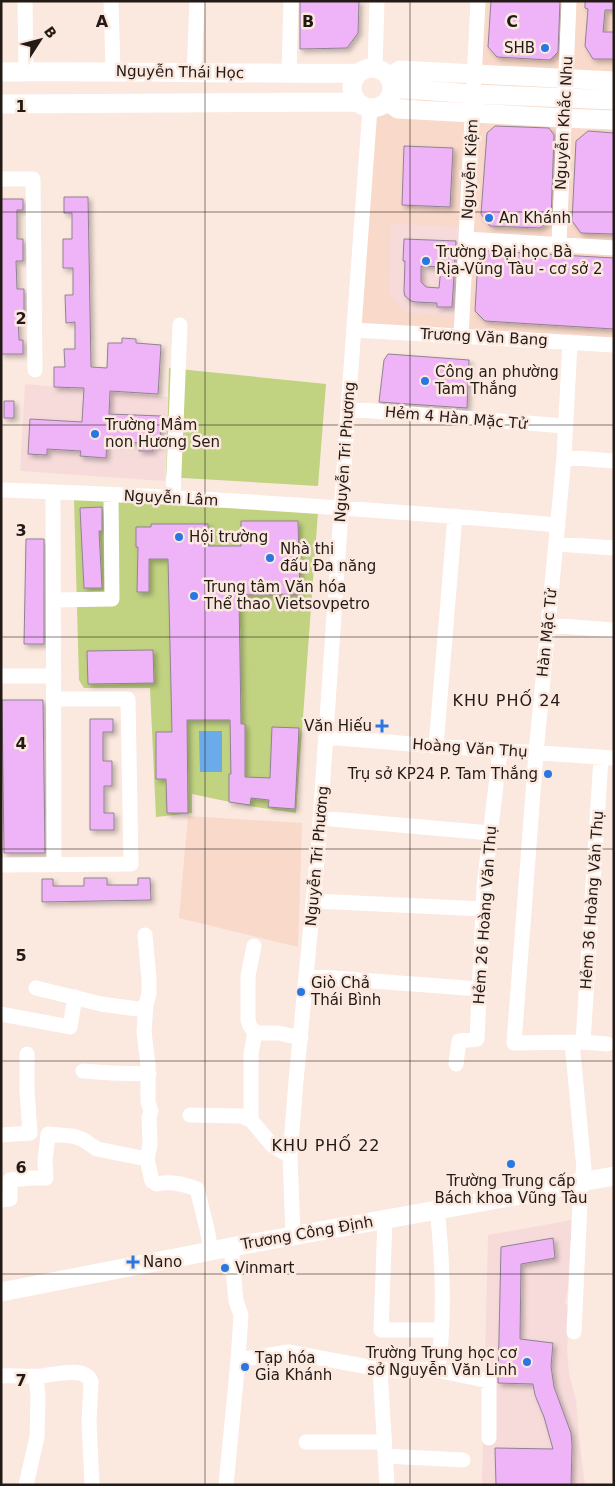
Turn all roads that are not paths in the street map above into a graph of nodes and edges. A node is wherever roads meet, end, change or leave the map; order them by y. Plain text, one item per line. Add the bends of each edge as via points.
1 (25, 1) edge
2 (111, 1) edge
3 (197, 1) edge
4 (291, 1) edge
5 (377, 1) edge
6 (478, 1) edge
7 (569, 1) edge
8 (113, 71) junction
9 (1, 72) edge
10 (26, 72) junction
11 (194, 73) junction
12 (289, 73) junction
13 (474, 74) junction
14 (566, 79) junction
15 (614, 81) edge
16 (376, 88) junction
17 (564, 98) junction
18 (614, 100) edge
19 (473, 103) junction
20 (1, 104) edge
21 (563, 118) junction
22 (614, 120) edge
23 (1, 180) edge
24 (466, 239) junction
25 (558, 244) junction
26 (614, 248) edge
27 (180, 325) dead end
28 (354, 330) junction
29 (461, 337) junction
30 (570, 342) junction
31 (614, 345) edge
32 (35, 370) dead end
33 (348, 409) junction
34 (565, 426) junction
35 (564, 457) junction
36 (614, 461) edge
37 (1, 490) edge
38 (54, 492) junction
39 (111, 495) junction
40 (172, 497) junction
41 (341, 508) junction
42 (455, 516) junction
43 (558, 525) junction
44 (556, 544) junction
45 (614, 548) edge
46 (54, 600) junction
47 (547, 625) junction
48 (614, 630) edge
49 (1, 676) edge
50 (54, 676) junction
51 (55, 699) junction
52 (326, 737) junction
53 (436, 746) junction
54 (500, 751) junction
55 (536, 753) junction
56 (608, 758) edge
57 (320, 818) junction
58 (490, 833) junction
59 (1, 865) edge
60 (54, 865) junction
61 (314, 901) junction
62 (483, 909) junction
63 (145, 935) dead end
64 (254, 946) dead end
65 (307, 976) junction
66 (36, 988) dead end
67 (479, 988) junction
68 (75, 998) junction
69 (145, 1010) junction
70 (1, 1014) edge
71 (255, 1033) junction
72 (301, 1038) junction
73 (577, 1042) junction
74 (607, 1044) dead end
75 (27, 1054) dead end
76 (456, 1064) dead end
77 (83, 1071) dead end
78 (148, 1074) junction
79 (190, 1115) dead end
80 (250, 1120) junction
81 (1, 1135) edge
82 (290, 1156) junction
83 (147, 1159) junction
84 (614, 1176) edge
85 (581, 1182) junction
86 (1, 1200) edge
87 (438, 1209) junction
88 (385, 1218) junction
89 (293, 1236) junction
90 (231, 1247) junction
91 (211, 1251) junction
92 (1, 1292) edge
93 (441, 1330) junction
94 (574, 1332) dead end
95 (238, 1360) junction
96 (380, 1369) junction
97 (438, 1370) junction
98 (1, 1376) edge
99 (36, 1376) junction
100 (489, 1438) dead end
101 (306, 1442) dead end
102 (384, 1449) junction
103 (463, 1460) dead end
104 (26, 1485) edge
105 (92, 1485) edge
106 (226, 1485) edge
107 (387, 1485) edge

1 - 10 street
2 - 8 street
3 - 11 street
4 - 12 street
5 - 16 street, Nguyễn Tri Phương
6 - 13 street, Nguyễn Kiệm
7 - 14 street, Nguyễn Khắc Nhu
8 - 10 main road, Nguyễn Thái Học
8 - 11 main road, Nguyễn Thái Học
9 - 10 main road, Nguyễn Thái Học
11 - 12 main road, Nguyễn Thái Học
12 - 16 main road, Nguyễn Thái Học
13 - 14 main road, Nguyễn Thái Học
13 - 16 main road, Nguyễn Thái Học via 400,70
13 - 19 street, Nguyễn Kiệm
14 - 15 main road, Nguyễn Thái Học
14 - 17 street, Nguyễn Khắc Nhu
16 - 19 main road, Nguyễn Thái Học via 398,109
16 - 20 main road, Nguyễn Thái Học
16 - 28 street, Nguyễn Tri Phương
17 - 18 main road, Nguyễn Thái Học
17 - 19 main road, Nguyễn Thái Học
17 - 21 street, Nguyễn Khắc Nhu
19 - 21 main road, Nguyễn Thái Học
19 - 24 street, Nguyễn Kiệm
21 - 22 main road, Nguyễn Thái Học
21 - 25 street, Nguyễn Khắc Nhu
23 - 32 street via 33,179
24 - 25 street
24 - 29 street, Nguyễn Kiệm
25 - 26 street
27 - 40 street
28 - 29 street, Trương Văn Bang
28 - 33 street, Nguyễn Tri Phương
29 - 30 street, Trương Văn Bang
30 - 31 street, Trương Văn Bang
30 - 34 street, Hàn Mặc Tử
33 - 34 street, Hẻm 4 Hàn Mặc Tử
33 - 41 street, Nguyễn Tri Phương
34 - 35 street, Hàn Mặc Tử
35 - 36 street
35 - 43 street, Hàn Mặc Tử
37 - 38 street, Nguyễn Lâm
38 - 39 street, Nguyễn Lâm
38 - 46 street
39 - 40 street, Nguyễn Lâm
39 - 46 street via 112,599
40 - 41 street, Nguyễn Lâm
41 - 42 street, Nguyễn Lâm
41 - 52 street, Nguyễn Tri Phương
42 - 43 street, Nguyễn Lâm
42 - 53 street
43 - 44 street, Hàn Mặc Tử
44 - 45 street
44 - 47 street, Hàn Mặc Tử
46 - 50 street
47 - 48 street
47 - 55 street, Hàn Mặc Tử
49 - 50 street
50 - 51 street
51 - 60 street
51 - 60 street via 128,699 131,864
52 - 53 street, Hoàng Văn Thụ
52 - 57 street, Nguyễn Tri Phương
53 - 54 street, Hoàng Văn Thụ
54 - 55 street, Hoàng Văn Thụ
54 - 58 street, Hẻm 26 Hoàng Văn Thụ
55 - 56 street, Hoàng Văn Thụ
55 - 73 street, Hàn Mặc Tử via 514,1043
56 - 73 street, Hẻm 36 Hoàng Văn Thụ
57 - 58 street
57 - 61 street, Nguyễn Tri Phương
58 - 62 street, Hẻm 26 Hoàng Văn Thụ
59 - 60 street
61 - 62 street
61 - 65 street, Nguyễn Tri Phương
62 - 67 street, Hẻm 26 Hoàng Văn Thụ
63 - 69 street via 149,994
64 - 71 street via 248,976 248,1020
65 - 67 street
65 - 72 street, Nguyễn Tri Phương
66 - 68 street
67 - 76 street, Hẻm 26 Hoàng Văn Thụ via 477,1040 459,1041
68 - 69 street
68 - 70 street via 70,1026
69 - 78 street
71 - 72 street
71 - 80 street via 251,1053
72 - 82 street, Nguyễn Tri Phương
73 - 74 street
73 - 85 street, Hẻm 36 Hoàng Văn Thụ via 584,1169
75 - 81 street via 30,1133
77 - 78 street
78 - 83 street via 151,1111
79 - 80 street via 241,1116
80 - 82 street via 272,1145
82 - 89 street, Nguyễn Tri Phương
83 - 86 street via 96,1149 72,1136 48,1134 46,1178 10,1180 10,1199
83 - 91 street via 152,1181 157,1184 185,1184 197,1189
84 - 85 main road, Trương Công Định
85 - 87 main road, Trương Công Định
85 - 94 street, Hẻm 36 Hoàng Văn Thụ
87 - 88 main road, Trương Công Định
87 - 93 street
88 - 89 main road, Trương Công Định
88 - 93 street via 381,1330
89 - 90 main road, Trương Công Định
90 - 91 main road, Trương Công Định
90 - 95 street via 236,1301 241,1315
91 - 92 main road, Trương Công Định
93 - 97 street
95 - 96 street via 288,1352
95 - 106 street
96 - 97 street
96 - 102 street
97 - 100 street via 489,1381
98 - 99 street
99 - 104 street via 37,1437
99 - 105 street via 77,1372 90,1377
101 - 102 street
102 - 103 street
102 - 107 street

